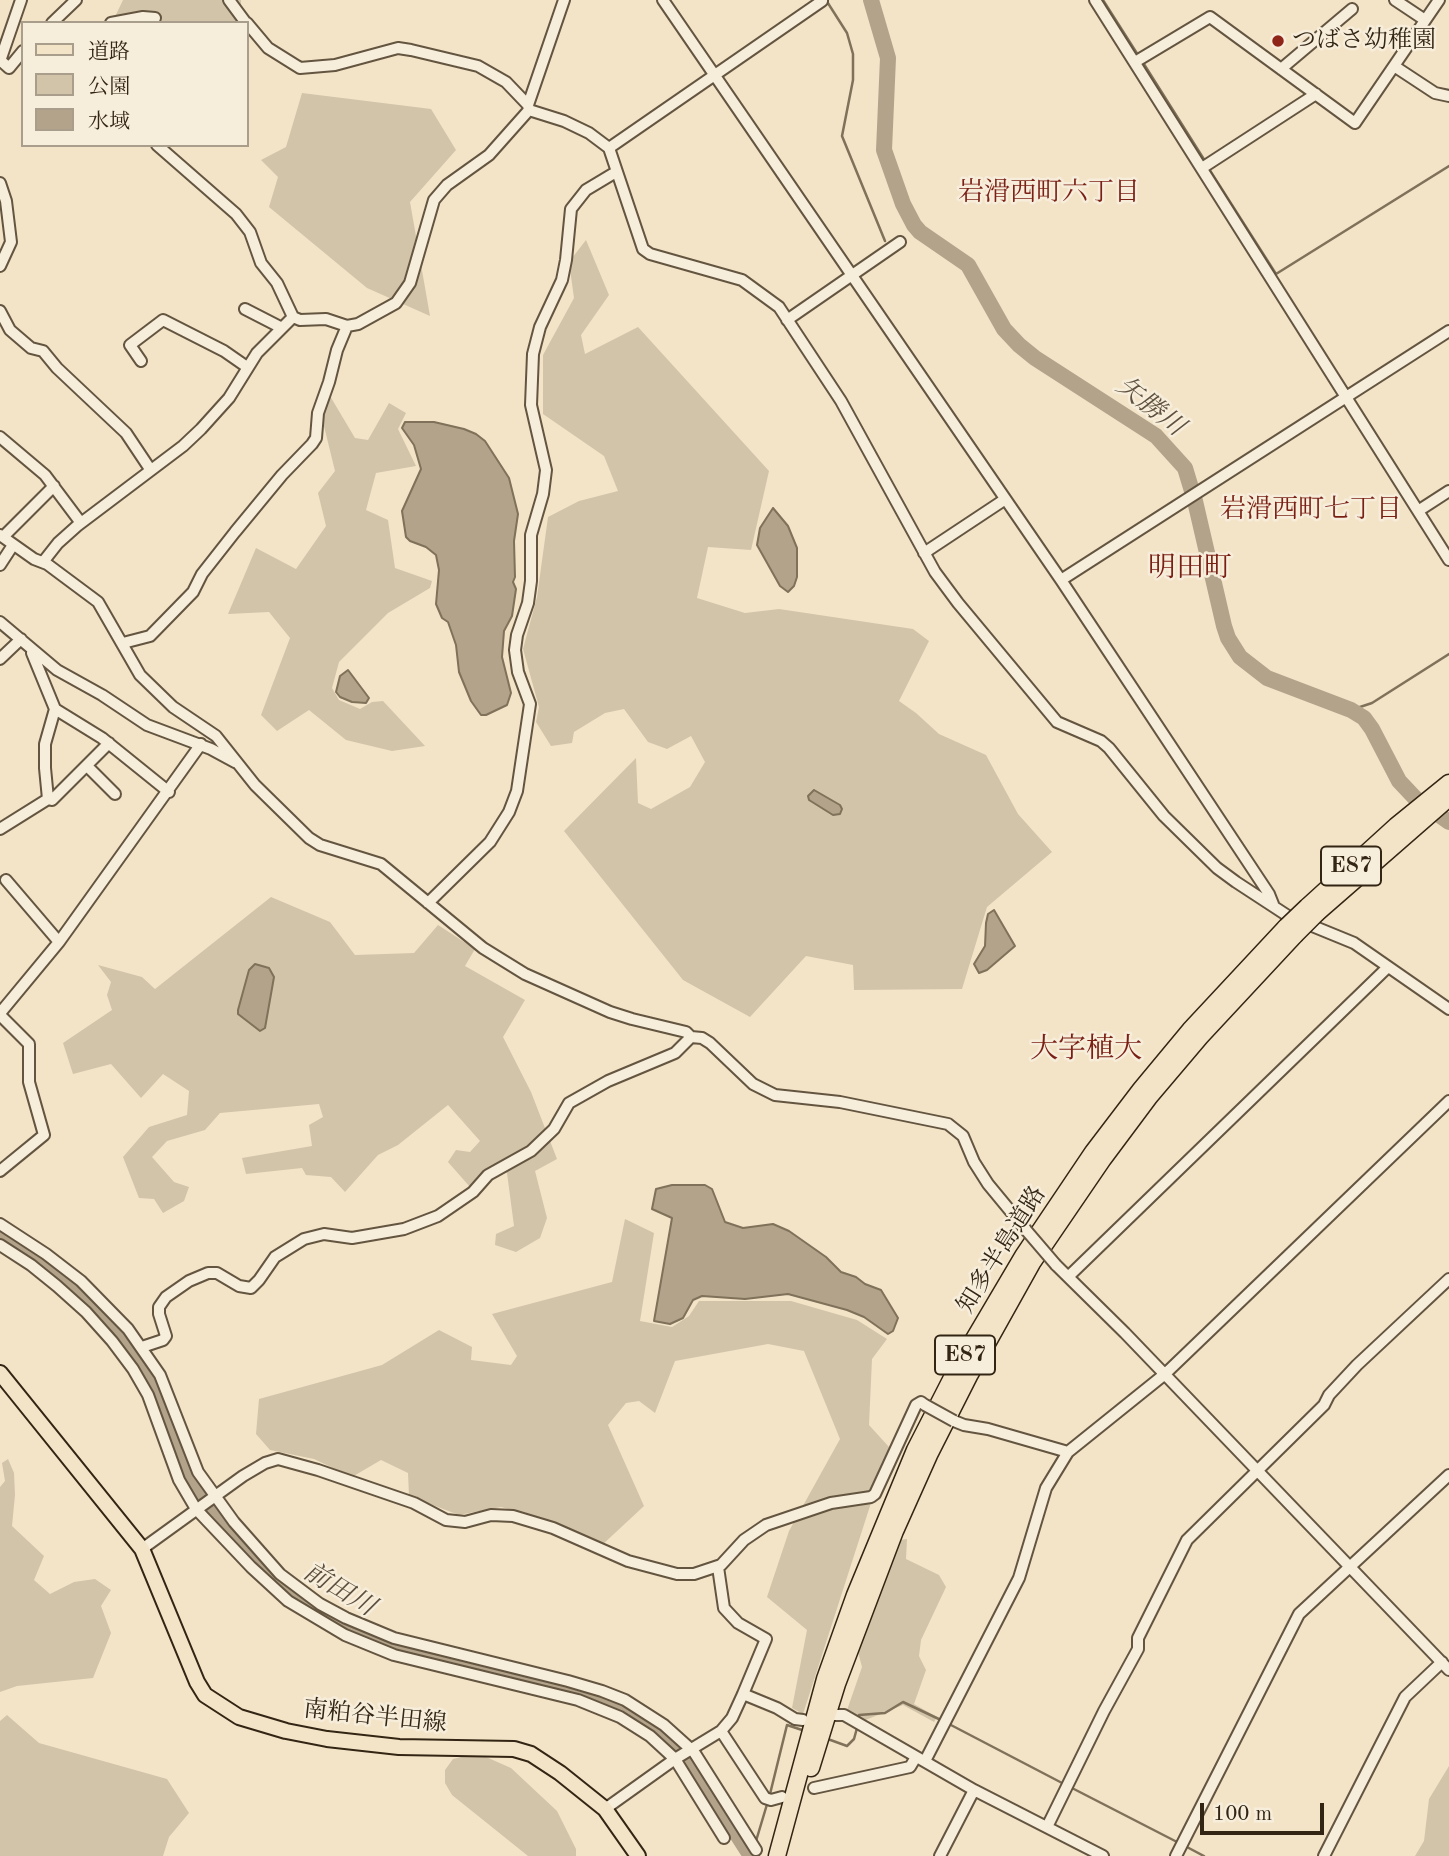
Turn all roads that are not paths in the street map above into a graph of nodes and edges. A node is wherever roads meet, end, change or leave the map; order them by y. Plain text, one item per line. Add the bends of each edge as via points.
1 (21, 0) edge
2 (76, 0) edge
3 (229, 0) edge
4 (564, 0) edge
5 (663, 0) edge
6 (1095, 0) edge
7 (1395, 0) edge
8 (1439, 0) edge
9 (822, 1) edge
10 (1352, 9) dead end
11 (155, 18) dead end
12 (1425, 20) junction
13 (54, 21) edge
14 (121, 21) edge
15 (245, 21) edge
16 (248, 25) edge
17 (21, 56) edge
18 (0, 61) edge
19 (1135, 62) junction
20 (1395, 66) junction
21 (1280, 69) junction
22 (715, 75) junction
23 (1316, 94) junction
24 (1449, 96) edge
25 (528, 107) junction
26 (159, 147) edge
27 (609, 148) junction
28 (1202, 168) junction
29 (616, 172) junction
30 (0, 183) edge
31 (900, 242) dead end
32 (0, 266) edge
33 (851, 276) junction
34 (245, 309) dead end
35 (0, 311) edge
36 (293, 317) junction
37 (788, 320) junction
38 (348, 326) junction
39 (282, 328) junction
40 (1449, 331) edge
41 (141, 361) dead end
42 (247, 367) junction
43 (1347, 396) junction
44 (0, 437) edge
45 (150, 468) junction
46 (54, 486) junction
47 (1449, 491) edge
48 (1004, 500) junction
49 (1418, 511) junction
50 (81, 523) junction
51 (1, 536) edge
52 (13, 545) junction
53 (924, 553) junction
54 (1449, 560) edge
55 (43, 562) junction
56 (0, 565) edge
57 (1061, 580) junction
58 (0, 622) edge
59 (24, 642) junction
60 (123, 643) junction
61 (0, 659) edge
62 (55, 709) junction
63 (109, 743) junction
64 (201, 744) junction
65 (237, 764) junction
66 (87, 766) junction
67 (1449, 783) edge
68 (169, 792) junction
69 (115, 793) dead end
70 (1449, 798) edge
71 (48, 799) junction
72 (0, 829) edge
73 (1400, 830) junction
74 (2, 879) edge
75 (428, 903) junction
76 (1273, 905) junction
77 (1291, 931) junction
78 (59, 942) junction
79 (1388, 967) junction
80 (3, 1006) edge
81 (1449, 1009) edge
82 (691, 1037) junction
83 (1449, 1101) edge
84 (0, 1171) edge
85 (0, 1224) edge
86 (0, 1245) edge
87 (1069, 1276) junction
88 (1449, 1279) edge
89 (142, 1348) junction
90 (0, 1373) edge
91 (1165, 1374) junction
92 (1068, 1452) junction
93 (1259, 1470) junction
94 (1449, 1475) edge
95 (213, 1497) junction
96 (199, 1507) junction
97 (142, 1549) junction
98 (718, 1567) junction
99 (1350, 1567) junction
100 (1445, 1666) edge
101 (743, 1694) junction
102 (834, 1715) dead end
103 (803, 1720) dead end
104 (721, 1731) junction
105 (691, 1749) junction
106 (675, 1759) junction
107 (920, 1759) junction
108 (814, 1788) dead end
109 (974, 1790) junction
110 (782, 1797) dead end
111 (606, 1809) junction
112 (1047, 1827) junction
113 (724, 1838) dead end
114 (756, 1850) dead end
115 (638, 1856) edge
116 (777, 1856) edge
117 (787, 1856) edge
118 (940, 1856) edge
119 (1103, 1856) edge
120 (1176, 1856) edge
121 (1324, 1856) edge

1 - 18 street
2 - 13 street
3 - 15 street
4 - 25 street
5 - 22 street
6 - 19 street
7 - 12 street
8 - 12 street
9 - 22 street
10 - 21 street
11 - 14 street
12 - 20 street
16 - 25 street via 268,48 300,68 335,65 398,48 411,50 478,66 506,82
17 - 18 street via 9,68
19 - 21 street via 1210,17
19 - 28 street
20 - 23 street via 1355,123
20 - 24 street via 1435,93
21 - 23 street
22 - 27 street
22 - 33 street
23 - 28 street
25 - 27 street via 589,133
25 - 38 street via 489,155 434,200 410,283 396,303
26 - 36 street via 236,214 250,232 261,262 278,283
27 - 29 street
28 - 43 street
29 - 37 street via 643,249 742,280 770,299
29 - 75 street via 586,190 571,209 562,281 540,327 533,355 531,405 546,471 531,535 528,603 515,649 530,704 517,791 490,842
30 - 32 street via 11,242
31 - 33 street
33 - 37 street
33 - 48 street
34 - 39 street
35 - 45 street via 10,330 43,351 126,433
36 - 38 street via 326,318
36 - 39 street
37 - 53 street via 841,401
38 - 60 street via 337,350 312,444 235,532 202,574 194,592 150,636
39 - 42 street
40 - 43 street
41 - 42 street via 130,345 163,320
42 - 45 street via 214,416 183,446
43 - 49 street
43 - 57 street
44 - 46 street
45 - 50 street
46 - 50 street
46 - 51 street
47 - 49 street
48 - 53 street
48 - 57 street
49 - 54 street
50 - 55 street
51 - 52 street
52 - 55 street
52 - 56 street
53 - 76 street via 958,603 1057,722 1101,741 1164,816 1217,868
55 - 60 street via 98,602
57 - 76 street
58 - 59 street
59 - 61 street
59 - 62 street
59 - 64 street via 57,670 147,725
60 - 65 street via 140,675 173,706 216,736
62 - 63 street
62 - 71 street via 45,744
63 - 66 street
63 - 68 street
64 - 65 street
64 - 68 street
65 - 75 street via 309,838 381,864
66 - 69 street
66 - 71 street
67 - 73 highway, 知多半島道路 / E87
68 - 78 street
70 - 73 highway, 知多半島道路 / E87
71 - 72 street
73 - 77 highway, 知多半島道路 / E87, bridge
74 - 78 street
75 - 82 street via 483,948 525,974 621,1016
76 - 79 street via 1288,916 1354,943
77 - 116 highway, 知多半島道路 / E87 via 1190,1030 1101,1142 1030,1244 958,1366 915,1450 855,1595 825,1679
77 - 117 highway, 知多半島道路 / E87 via 1150,1097 1062,1218 1012,1298 895,1531 837,1684
78 - 80 street
79 - 81 street
79 - 87 street
80 - 84 street via 1,1016 29,1044 29,1082 44,1135
82 - 87 street, bridge via 710,1043 754,1084 775,1095 840,1102 948,1124 963,1136 988,1184
82 - 89 street via 675,1053 569,1103 554,1129 531,1151 488,1175 473,1192 438,1216 404,1229 352,1238 324,1234 304,1239 275,1257 251,1289 217,1273 189,1281 159,1307 166,1336
83 - 91 street
85 - 89 street via 81,1281
86 - 96 street via 86,1312 133,1369 148,1395 179,1480
87 - 91 street
88 - 93 street via 1357,1365
89 - 95 street via 165,1386 192,1461
90 - 97 main road, 南粕谷半田線
91 - 92 street
91 - 93 street
92 - 98 street, bridge via 964,1425 921,1402 875,1494 766,1525
92 - 107 street via 1046,1488 1018,1578
93 - 99 street
93 - 112 street via 1186,1540 1138,1638 1138,1649
94 - 99 street
95 - 96 street
95 - 98 street via 265,1463 287,1460 414,1503 446,1520 513,1516 654,1569 686,1574
95 - 105 street via 280,1574 346,1618 422,1647 602,1691 647,1714
96 - 97 street
96 - 106 street via 288,1601 345,1635 394,1655 601,1708 638,1727
97 - 111 main road, 南粕谷半田線 via 197,1682 205,1695 239,1717 327,1739 408,1747 514,1749 531,1754
98 - 101 street via 724,1608 738,1623 766,1639
99 - 100 street
99 - 120 street via 1299,1614
100 - 121 street via 1405,1697
101 - 103 street
101 - 104 street
102 - 107 street via 844,1715
104 - 105 street
104 - 110 street via 765,1798
105 - 106 street
105 - 114 street
106 - 111 street
106 - 113 street
107 - 108 street via 910,1767
107 - 109 street
109 - 112 street
109 - 118 street
111 - 115 main road, 南粕谷半田線
112 - 119 street

